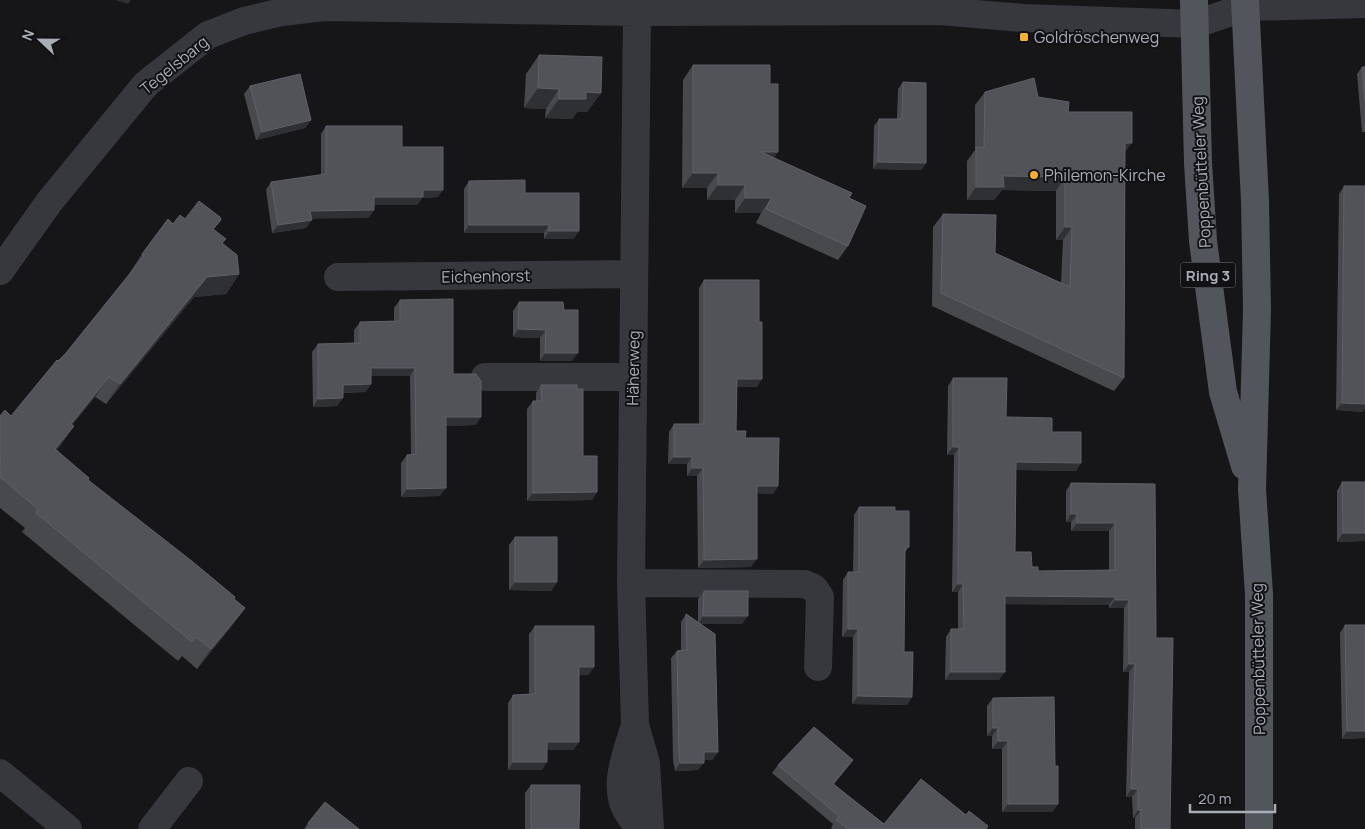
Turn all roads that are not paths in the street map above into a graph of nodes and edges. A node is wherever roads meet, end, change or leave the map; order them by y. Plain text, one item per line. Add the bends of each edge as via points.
1 (986, 0) edge
2 (1241, 2) edge
3 (1365, 4) edge
4 (283, 6) edge
5 (940, 11) junction
6 (637, 12) junction
7 (1195, 12) edge
8 (0, 271) edge
9 (634, 274) junction
10 (338, 277) dead end
11 (485, 377) dead end
12 (633, 377) junction
13 (1252, 489) junction
14 (631, 583) junction
15 (818, 667) dead end
16 (635, 725) junction
17 (0, 772) edge
18 (190, 781) dead end
19 (68, 829) edge
20 (152, 829) edge
21 (644, 829) edge
22 (650, 829) edge
23 (1259, 829) edge

1 - 5 street, Tegelsbarg
2 - 3 street
2 - 7 street, Tegelsbarg
2 - 13 main road, Poppenbütteler Weg / Ring 3 via 1255,201 1257,309
4 - 6 street, Tegelsbarg
4 - 8 street, Tegelsbarg via 208,35 146,84 50,201
5 - 6 street, Tegelsbarg
5 - 7 street, Tegelsbarg via 1023,18
6 - 9 street, Häherweg
7 - 13 main road, Poppenbütteler Weg / Ring 3 via 1198,163 1214,325 1223,392
9 - 10 street, Eichenhorst
9 - 12 street, Häherweg
11 - 12 street
12 - 14 street, Häherweg
13 - 23 main road, Poppenbütteler Weg / Ring 3 via 1259,594
14 - 15 street via 805,584 814,588 820,598
14 - 16 street, Häherweg
16 - 21 street, Häherweg via 622,769 622,796 629,816
16 - 22 street, Häherweg via 646,763
17 - 19 street
18 - 20 street

